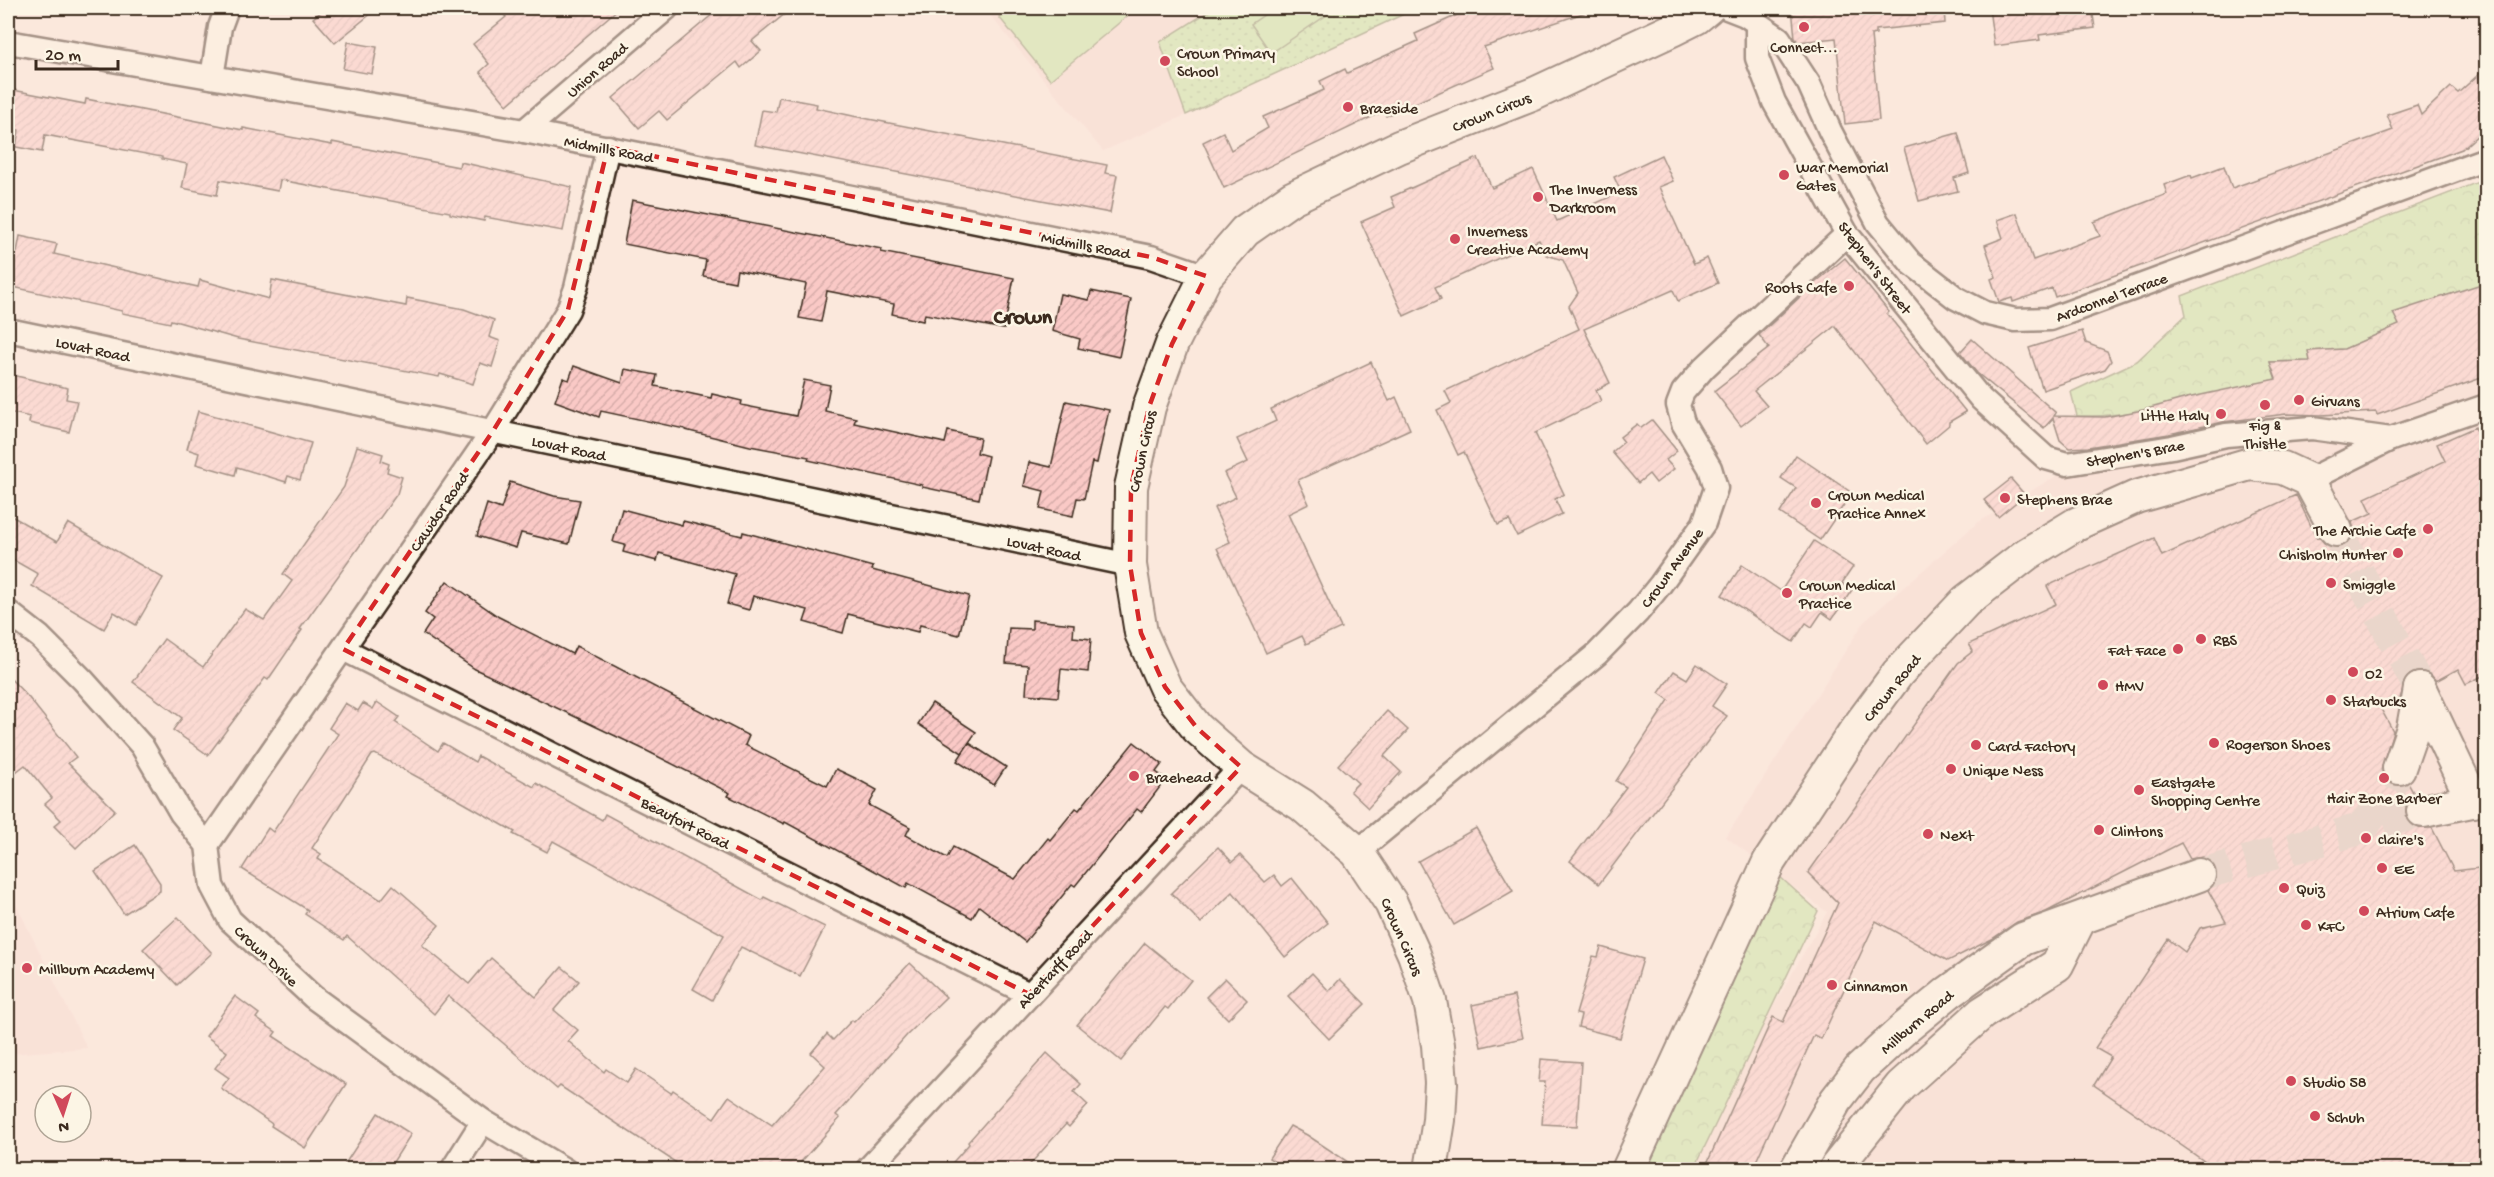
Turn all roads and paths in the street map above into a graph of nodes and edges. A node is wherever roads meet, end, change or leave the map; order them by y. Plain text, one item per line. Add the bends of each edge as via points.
1 (227, 8) edge
2 (667, 8) edge
3 (1708, 8) edge
4 (1727, 8) edge
5 (1757, 23) junction
6 (8, 42) edge
7 (212, 77) junction
8 (524, 131) junction
9 (608, 147) junction
10 (2487, 159) edge
11 (1847, 234) junction
12 (1206, 276) junction
13 (8, 330) edge
14 (1981, 399) joint
15 (2487, 406) edge
16 (493, 431) junction
17 (2391, 440) junction
18 (2309, 480) junction
19 (2336, 530) tunnel mouth
20 (1130, 565) junction
21 (8, 612) edge
22 (343, 649) junction
23 (1241, 767) junction
24 (2400, 768) tunnel mouth
25 (2480, 800) edge
26 (2423, 811) tunnel mouth
27 (207, 845) junction
28 (1357, 852) junction
29 (2199, 875) tunnel mouth
30 (2079, 921) junction
31 (1029, 994) junction
32 (483, 1121) junction
33 (452, 1170) edge
34 (565, 1170) edge
35 (867, 1170) edge
36 (1431, 1170) edge
37 (1628, 1170) edge
38 (1796, 1170) edge
39 (1834, 1170) edge

1 - 7 street
2 - 8 street, Union Road
3 - 12 street, Crown Circus via 1674,29 1534,94 1399,147 1292,198 1245,231
4 - 5 street, Ardconnel Terrace
5 - 10 street, Ardconnel Terrace via 1779,38 1809,84 1878,224 1911,263 1956,298 1985,313 2015,320 2050,319
5 - 11 street, Stephen's Street via 1757,58 1774,102
6 - 7 street, Midmills Road
7 - 8 street, Midmills Road
8 - 9 street, Midmills Road
9 - 12 street, Midmills Road via 1151,257
9 - 16 street, Cawdor Road via 568,310
11 - 14 street, Stephen's Street
11 - 28 street, Crown Avenue via 1683,392 1678,405 1683,423 1710,468 1716,488 1704,523 1638,612 1597,654
12 - 20 street, Crown Circus via 1172,344 1149,407 1131,487
13 - 16 street, Lovat Road
14 - 17 street, Stephen's Brae via 2046,458 2067,464 2226,435 2312,428
15 - 17 street
16 - 20 street, Lovat Road
16 - 22 street, Cawdor Road
17 - 18 street
18 - 19 street
18 - 37 street, Crown Road via 2283,468 2250,464 2136,497 2076,524 1966,601 1898,673 1769,862
20 - 23 street, Crown Circus via 1141,633 1165,687 1197,728
21 - 27 street via 40,638 121,720
22 - 27 street, Cawdor Road
22 - 31 street, Beaufort Road
23 - 28 street, Crown Circus via 1302,805
23 - 31 street, Abertarff Road
24 - 25 street via 2420,689
25 - 26 street
27 - 32 street, Crown Drive via 212,886 230,920 313,997
28 - 36 street, Crown Circus via 1391,903 1430,1001 1441,1083
29 - 30 street, Millburn Road
30 - 38 street, Millburn Road via 2023,939 1905,1028 1860,1070 1836,1100
30 - 39 street via 2056,965 1982,1013 1901,1086
31 - 35 street, Abertarff Road
32 - 33 street
32 - 34 street, Crown Drive

